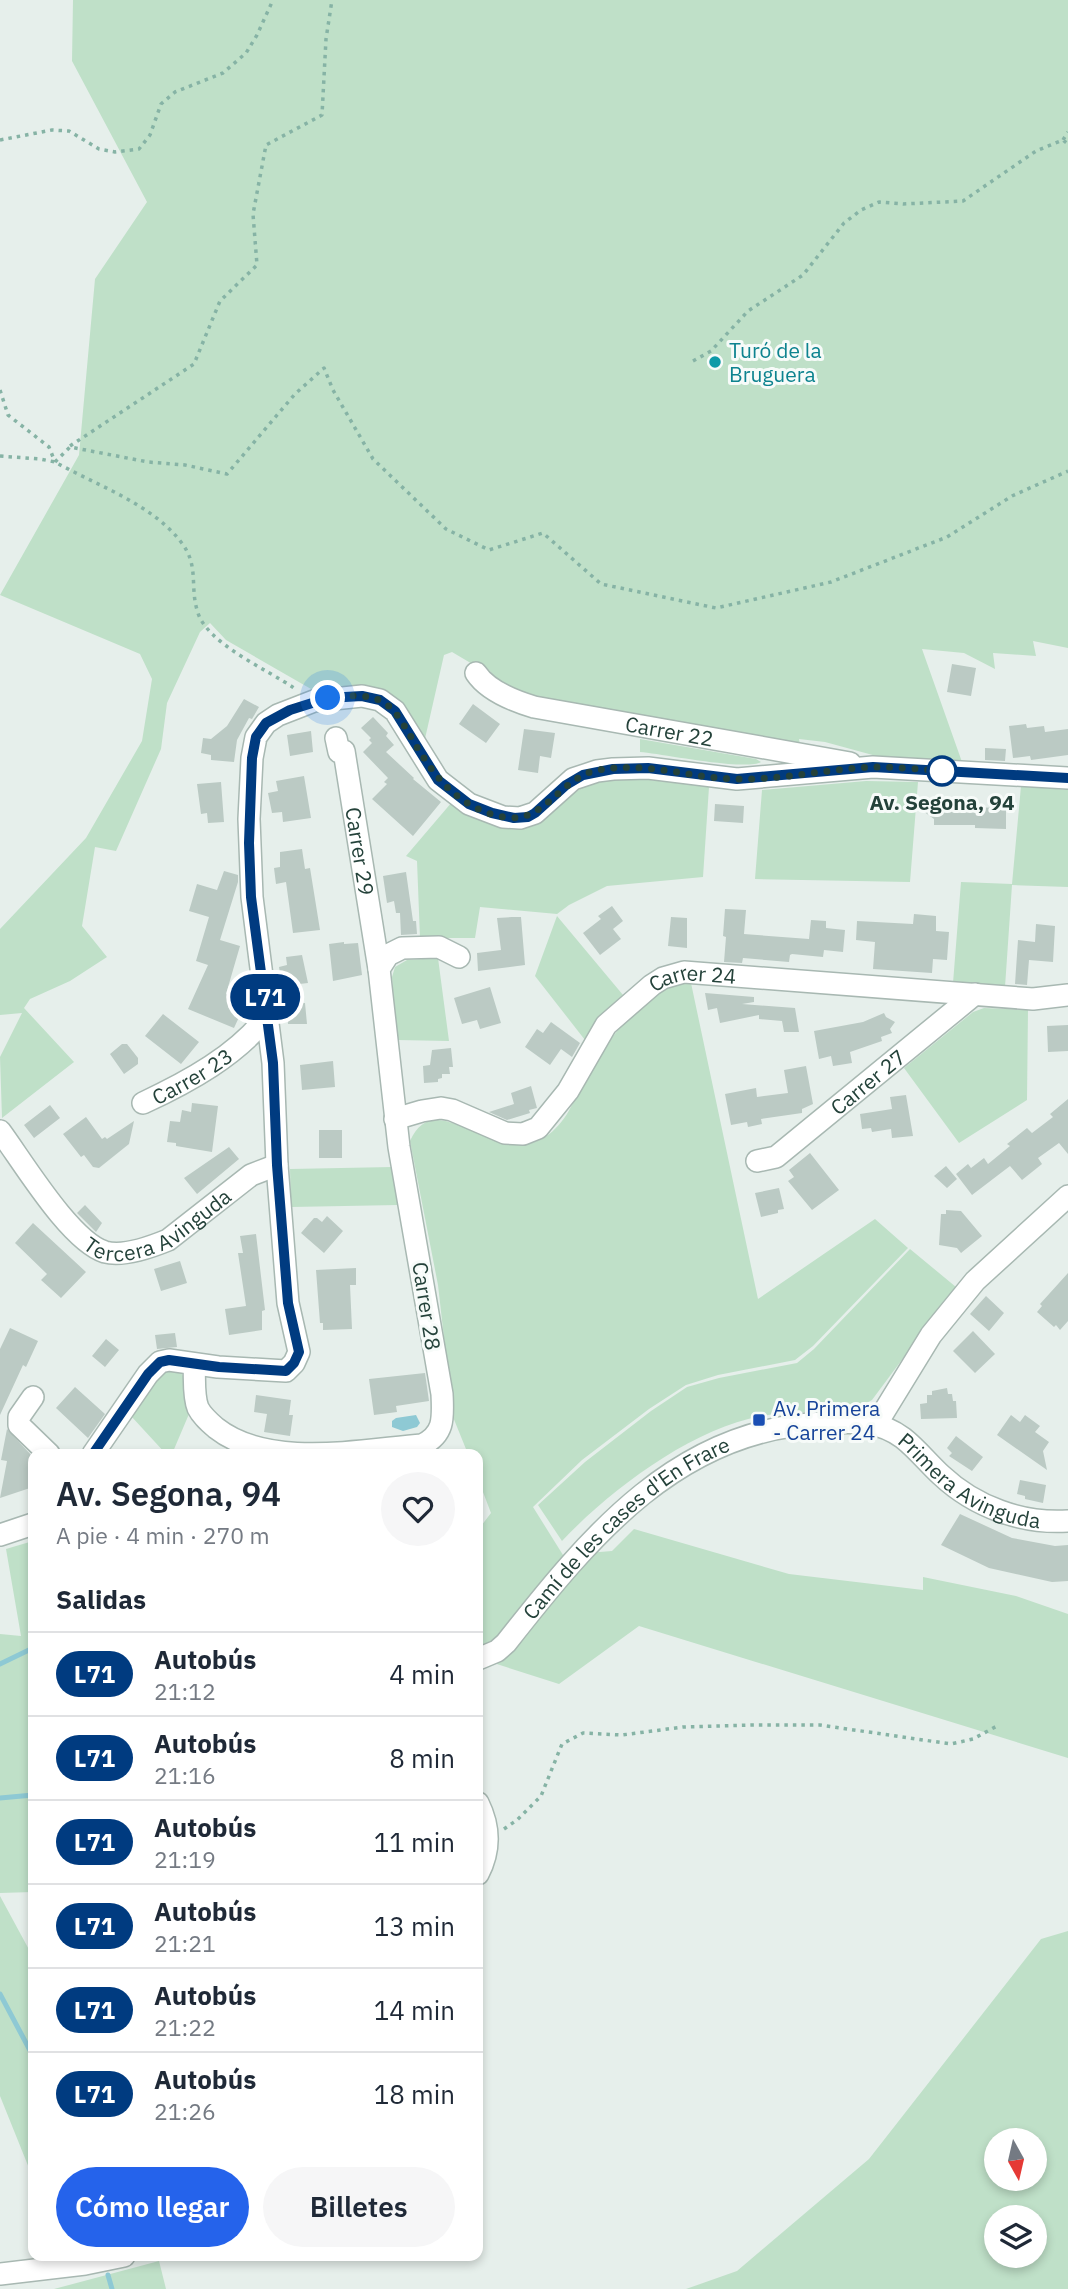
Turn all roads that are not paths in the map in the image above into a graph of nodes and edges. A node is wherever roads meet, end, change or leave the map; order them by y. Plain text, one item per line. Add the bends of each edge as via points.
1 (476, 673) dead end
2 (336, 738) dead end
3 (873, 767) junction
4 (1068, 778) edge
5 (459, 957) dead end
6 (379, 969) junction
7 (975, 994) junction
8 (1068, 995) edge
9 (268, 1015) junction
10 (143, 1103) dead end
11 (395, 1119) junction
12 (0, 1131) edge
13 (757, 1161) dead end
14 (277, 1165) junction
15 (1068, 1196) edge
16 (194, 1365) junction
17 (33, 1397) dead end
18 (877, 1423) junction
19 (44, 1449) edge
20 (96, 1449) edge
21 (264, 1449) edge
22 (366, 1449) edge
23 (1068, 1521) edge
24 (28, 1526) edge
25 (0, 1535) edge
26 (483, 1657) edge
27 (483, 1816) edge
28 (483, 1862) edge
29 (100, 2261) edge
30 (0, 2274) edge

1 - 3 street, Carrer 22 via 490,687 541,709
2 - 6 street, Carrer 29 via 339,752 344,751
3 - 4 street
3 - 9 street via 737,779 648,768 597,771 573,779 528,817 503,817 469,804 438,780 395,711 380,700 362,696 314,701 278,715 256,737 249,843 251,897
5 - 6 street via 439,947 402,948 388,955
6 - 11 street, Carrer 28
7 - 8 street, Carrer 24 via 1043,999
7 - 11 street, Carrer 24 via 684,972 652,985 606,1025 568,1091 538,1128 523,1134 505,1133 441,1108
7 - 13 street, Carrer 27 via 776,1157
9 - 10 street, Carrer 23 via 218,1059
9 - 14 street
11 - 22 street, Carrer 28 via 442,1394 443,1423 436,1437 422,1445
12 - 14 street, Tercera Avinguda via 70,1226 83,1240 107,1253 168,1240 251,1175
14 - 16 street via 288,1303 299,1352 286,1371
15 - 18 street via 968,1290 931,1335
16 - 20 street via 160,1362
16 - 21 street, Carrer 28 via 201,1413 227,1436
17 - 19 street via 19,1425
18 - 23 street, Primera Avinguda via 903,1438 943,1477 985,1505 1025,1519
18 - 26 street, Camí de les cases d'En Frare via 818,1423 760,1432 732,1441 660,1480 587,1544 506,1643
24 - 25 street
27 - 28 street via 488,1840
29 - 30 street

